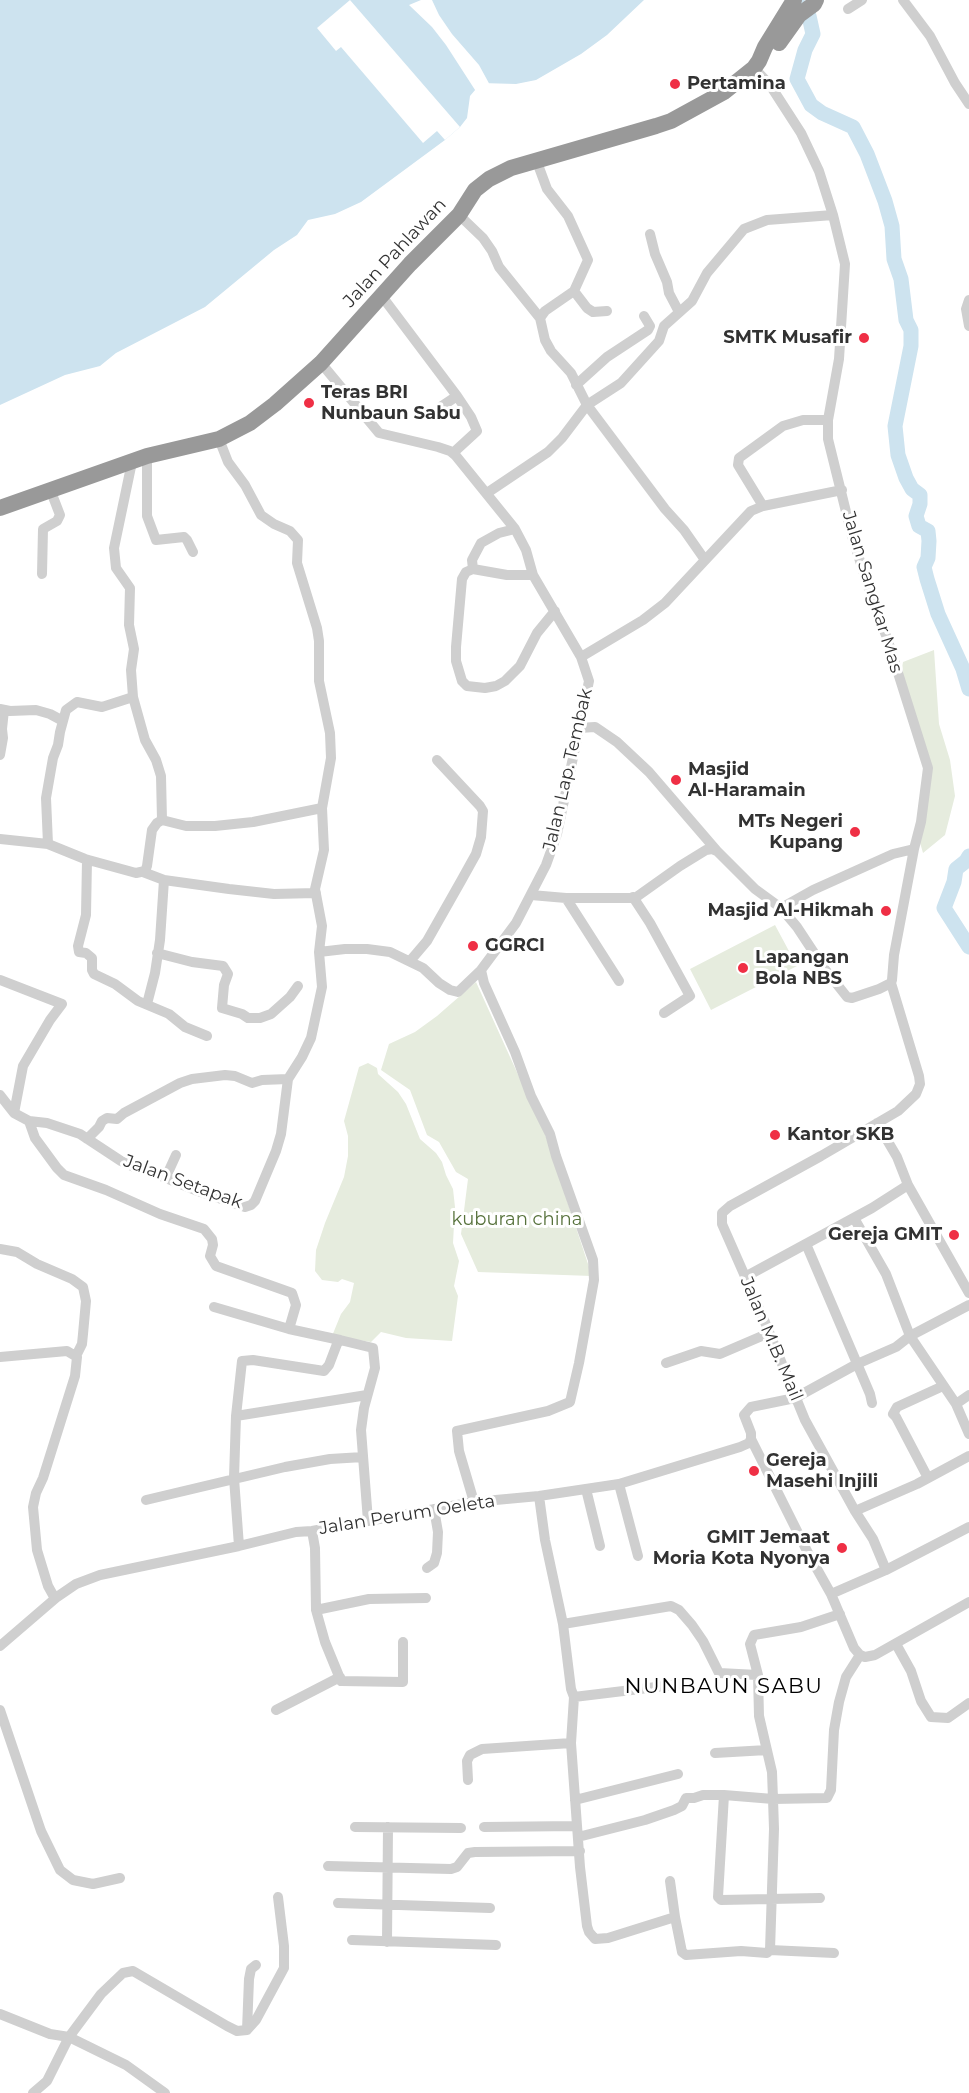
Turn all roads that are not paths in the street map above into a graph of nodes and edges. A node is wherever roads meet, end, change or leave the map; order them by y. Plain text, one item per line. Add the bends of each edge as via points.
1 (862, 0) edge
2 (903, 0) edge
3 (815, 2) edge
4 (794, 9) edge
5 (848, 9) dead end
6 (756, 65) junction
7 (969, 104) edge
8 (537, 162) junction
9 (459, 214) junction
10 (833, 215) junction
11 (650, 234) dead end
12 (574, 291) junction
13 (381, 295) junction
14 (969, 300) edge
15 (607, 311) dead end
16 (679, 312) junction
17 (645, 316) dead end
18 (540, 318) junction
19 (969, 326) edge
20 (321, 363) junction
21 (576, 385) junction
22 (457, 396) junction
23 (587, 405) junction
24 (442, 406) dead end
25 (828, 420) junction
26 (219, 440) junction
27 (453, 453) junction
28 (139, 459) junction
29 (50, 489) junction
30 (842, 490) junction
31 (487, 493) junction
32 (764, 506) junction
33 (0, 508) edge
34 (515, 529) junction
35 (193, 552) dead end
36 (705, 560) junction
37 (473, 569) junction
38 (42, 574) dead end
39 (533, 575) junction
40 (555, 610) junction
41 (581, 657) junction
42 (133, 696) junction
43 (2, 709) edge
44 (63, 721) junction
45 (579, 728) junction
46 (0, 755) edge
47 (437, 760) dead end
48 (322, 808) junction
49 (162, 820) junction
50 (0, 839) edge
51 (48, 844) junction
52 (914, 849) junction
53 (717, 851) junction
54 (87, 860) junction
55 (143, 872) junction
56 (164, 880) junction
57 (315, 893) junction
58 (531, 895) junction
59 (633, 897) junction
60 (566, 898) junction
61 (781, 908) junction
62 (157, 952) junction
63 (319, 952) junction
64 (410, 961) junction
65 (481, 970) junction
66 (0, 980) edge
67 (619, 981) dead end
68 (891, 982) junction
69 (298, 986) dead end
70 (147, 1004) junction
71 (664, 1013) dead end
72 (207, 1036) dead end
73 (288, 1079) junction
74 (0, 1095) edge
75 (14, 1113) junction
76 (28, 1122) junction
77 (877, 1123) junction
78 (87, 1139) junction
79 (176, 1155) dead end
80 (166, 1177) junction
81 (908, 1185) junction
82 (854, 1218) junction
83 (806, 1244) junction
84 (0, 1249) edge
85 (745, 1277) junction
86 (969, 1293) edge
87 (969, 1305) edge
88 (214, 1307) dead end
89 (288, 1329) junction
90 (769, 1333) junction
91 (910, 1336) junction
92 (340, 1340) junction
93 (76, 1356) junction
94 (0, 1357) edge
95 (666, 1363) dead end
96 (857, 1364) junction
97 (943, 1386) junction
98 (367, 1395) junction
99 (969, 1395) edge
100 (795, 1398) junction
101 (872, 1403) dead end
102 (956, 1404) junction
103 (237, 1416) junction
104 (969, 1434) edge
105 (751, 1439) junction
106 (969, 1456) edge
107 (363, 1458) junction
108 (234, 1478) junction
109 (928, 1478) junction
110 (619, 1484) junction
111 (586, 1489) junction
112 (539, 1496) junction
113 (147, 1500) dead end
114 (474, 1502) junction
115 (434, 1509) junction
116 (855, 1511) junction
117 (368, 1521) junction
118 (969, 1527) edge
119 (312, 1531) junction
120 (239, 1546) junction
121 (600, 1546) dead end
122 (638, 1556) dead end
123 (427, 1568) dead end
124 (886, 1570) junction
125 (831, 1594) junction
126 (57, 1597) junction
127 (426, 1598) dead end
128 (969, 1602) edge
129 (316, 1610) junction
130 (840, 1614) junction
131 (563, 1624) junction
132 (403, 1642) dead end
133 (896, 1644) junction
134 (0, 1646) edge
135 (860, 1655) junction
136 (758, 1675) junction
137 (340, 1677) junction
138 (681, 1684) dead end
139 (574, 1697) junction
140 (969, 1703) edge
141 (0, 1710) edge
142 (276, 1710) dead end
143 (571, 1743) junction
144 (767, 1750) junction
145 (715, 1753) dead end
146 (678, 1774) dead end
147 (468, 1780) dead end
148 (724, 1795) junction
149 (773, 1799) junction
150 (575, 1800) junction
151 (355, 1827) dead end
152 (388, 1827) junction
153 (484, 1827) dead end
154 (461, 1828) dead end
155 (578, 1831) junction
156 (580, 1851) junction
157 (328, 1866) dead end
158 (388, 1867) junction
159 (120, 1878) dead end
160 (670, 1881) dead end
161 (278, 1897) dead end
162 (820, 1898) dead end
163 (772, 1900) junction
164 (338, 1904) dead end
165 (387, 1905) junction
166 (490, 1908) dead end
167 (675, 1917) junction
168 (352, 1941) dead end
169 (387, 1941) junction
170 (496, 1945) dead end
171 (770, 1950) junction
172 (834, 1953) dead end
173 (256, 1965) dead end
174 (0, 2014) edge
175 (248, 2030) junction
176 (69, 2037) junction
177 (33, 2093) edge
178 (165, 2093) edge

1 - 5 street
2 - 7 street via 930,36
3 - 4 highway
4 - 6 highway, Jalan Pahlawan via 771,55
6 - 8 highway, Jalan Pahlawan via 724,92 671,121
6 - 10 street, Jalan Sangkar Mas via 801,133
8 - 9 highway, Jalan Pahlawan via 489,179 475,190
8 - 12 street via 547,189 568,216 586,254 588,263
9 - 13 highway, Jalan Pahlawan
9 - 18 street via 483,238 506,276
10 - 16 street via 768,220 744,230 707,273 692,301
10 - 25 street, Jalan Sangkar Mas via 845,264 838,368
11 - 16 street
12 - 15 street via 586,308
12 - 18 street
13 - 20 highway, Jalan Pahlawan
13 - 22 street
14 - 19 street
16 - 23 street via 662,328 659,341 621,383
17 - 21 street via 648,330
18 - 21 street via 550,351 571,373
20 - 26 highway, Jalan Pahlawan via 266,412
20 - 27 street via 379,433
21 - 23 street
22 - 24 street
22 - 27 street via 477,431
23 - 31 street via 554,447
23 - 36 street
25 - 30 street, Jalan Sangkar Mas via 828,439
25 - 32 street via 803,420 783,426 740,458 738,465
26 - 28 highway, Jalan Pahlawan
26 - 48 street, Jalan Setapak via 261,515 298,540 297,563 317,628 319,681 330,732 331,758
27 - 31 street, Jalan Lap. Tembak
28 - 29 highway, Jalan Pahlawan
28 - 35 street via 147,516 156,540 184,537
28 - 42 street via 114,548 116,568 130,588
29 - 33 highway, Jalan Pahlawan
29 - 38 street via 60,515 43,529
30 - 32 street
30 - 52 street, Jalan Sangkar Mas via 862,570 926,756 927,790
31 - 34 street, Jalan Lap. Tembak
32 - 36 street via 746,515
34 - 37 street via 482,543 472,560
34 - 39 street, Jalan Lap. Tembak
36 - 41 street via 654,612
37 - 39 street
37 - 40 street via 462,579 456,647 458,670 467,686 485,688 505,681
39 - 40 street, Jalan Lap. Tembak
40 - 41 street, Jalan Lap. Tembak
41 - 45 street, Jalan Lap. Tembak via 589,681
42 - 44 street via 102,707 78,702 66,710
42 - 49 street via 145,740 161,776
43 - 44 street via 36,710
43 - 46 street
44 - 51 street via 46,798
45 - 53 street via 595,727 616,742 649,772
45 - 58 street, Jalan Lap. Tembak via 556,834
47 - 64 street via 483,811 481,837 461,881
48 - 49 street via 215,826 186,826
48 - 57 street, Jalan Setapak via 324,849
49 - 55 street via 152,830
50 - 51 street
51 - 54 street
52 - 61 street via 884,858
52 - 68 street, Jalan Sangkar Mas
53 - 59 street via 706,850
53 - 61 street via 755,889
54 - 55 street
54 - 70 street via 86,915 79,952 92,958 94,974
55 - 56 street
56 - 57 street via 274,894
56 - 62 street
57 - 63 street, Jalan Setapak via 322,930
58 - 60 street
58 - 65 street, Jalan Lap. Tembak via 516,923
59 - 60 street
59 - 71 street via 690,996
60 - 67 street
61 - 68 street via 847,997
62 - 69 street via 223,966 228,974 222,1008 248,1018 271,1014
62 - 70 street
63 - 64 street via 367,949 390,952
63 - 73 street, Jalan Setapak via 322,987 311,1038
64 - 65 street, Jalan Lap. Tembak via 458,992
65 - 114 street via 550,1134 593,1260 594,1280 570,1402 548,1411 457,1431
66 - 75 street via 62,1005 23,1066
68 - 77 street via 920,1084 910,1102
70 - 72 street
73 - 78 street via 252,1083 225,1075 192,1079 117,1119 107,1118
73 - 80 street, Jalan Setapak via 281,1134 268,1174 251,1205 238,1205
74 - 75 street, Jalan Setapak
75 - 76 street, Jalan Setapak
76 - 78 street, Jalan Setapak via 47,1123
76 - 89 street via 35,1138 64,1175 204,1229 212,1239 210,1256 216,1266 292,1293 296,1305
77 - 81 street
77 - 85 street, Jalan M.B. Mail via 724,1211 723,1230
78 - 80 street, Jalan Setapak via 129,1165
79 - 80 street
81 - 82 street
81 - 86 street
82 - 83 street
82 - 91 street via 886,1274
83 - 85 street
83 - 96 street
84 - 93 street via 16,1251 83,1287 86,1301 82,1344
85 - 90 street, Jalan M.B. Mail
87 - 91 street
88 - 89 street
89 - 92 street
90 - 95 street via 720,1354 701,1351
90 - 100 street, Jalan M.B. Mail
91 - 96 street via 896,1347
91 - 97 street
92 - 98 street via 373,1347 375,1368
92 - 103 street via 324,1371 244,1360
93 - 94 street via 68,1351
93 - 126 street via 75,1376 33,1507 39,1558 48,1586
96 - 100 street
96 - 101 street
97 - 102 street
97 - 109 street via 897,1407 893,1414
98 - 103 street
98 - 107 street via 361,1430
99 - 102 street
100 - 105 street via 746,1411
100 - 116 street, Jalan M.B. Mail
102 - 104 street
103 - 108 street
105 - 110 street, Jalan Perum Oeleta via 740,1448
105 - 125 street
106 - 109 street
107 - 108 street via 330,1459
107 - 117 street
108 - 113 street
108 - 120 street
109 - 116 street
110 - 111 street, Jalan Perum Oeleta
110 - 122 street
111 - 112 street, Jalan Perum Oeleta
111 - 121 street
112 - 114 street, Jalan Perum Oeleta
112 - 131 street
114 - 115 street, Jalan Perum Oeleta
115 - 117 street, Jalan Perum Oeleta
115 - 123 street via 437,1553 434,1563
116 - 124 street, Jalan M.B. Mail
117 - 119 street, Jalan Perum Oeleta
118 - 124 street
119 - 120 street, Jalan Perum Oeleta
119 - 129 street
120 - 126 street, Jalan Perum Oeleta via 100,1575
124 - 125 street
125 - 130 street
126 - 134 street, Jalan Perum Oeleta
127 - 129 street via 369,1599
128 - 133 street
129 - 137 street via 324,1642
130 - 135 street
130 - 136 street via 801,1627 754,1635 750,1644
131 - 136 street via 671,1606 692,1625 719,1673
131 - 139 street
132 - 137 street via 403,1682 341,1681
133 - 135 street via 875,1655
133 - 140 street via 931,1717 948,1718
135 - 149 street via 846,1677 839,1702 827,1798
136 - 144 street via 759,1716
137 - 142 street
138 - 139 street
139 - 143 street
141 - 159 street via 41,1831 60,1870 83,1883
143 - 147 street via 482,1749 467,1761
143 - 150 street
144 - 145 street
144 - 149 street
146 - 150 street
148 - 149 street
148 - 155 street via 686,1798 682,1806 665,1813
148 - 163 street via 718,1897
149 - 163 street
150 - 155 street
151 - 152 street
152 - 154 street
152 - 158 street
153 - 155 street
155 - 156 street
156 - 158 street via 475,1852 468,1853 451,1869
156 - 167 street via 587,1926 594,1938 608,1938
157 - 158 street
158 - 165 street
160 - 167 street
161 - 175 street via 284,1968
162 - 163 street
163 - 171 street
164 - 165 street
165 - 166 street
165 - 169 street
167 - 171 street via 686,1956
168 - 169 street
169 - 170 street
171 - 172 street
173 - 175 street via 249,1979
174 - 176 street via 50,2034
175 - 176 street via 226,2026 133,1971 123,1973 101,1994
176 - 177 street via 47,2081
176 - 178 street via 126,2066

